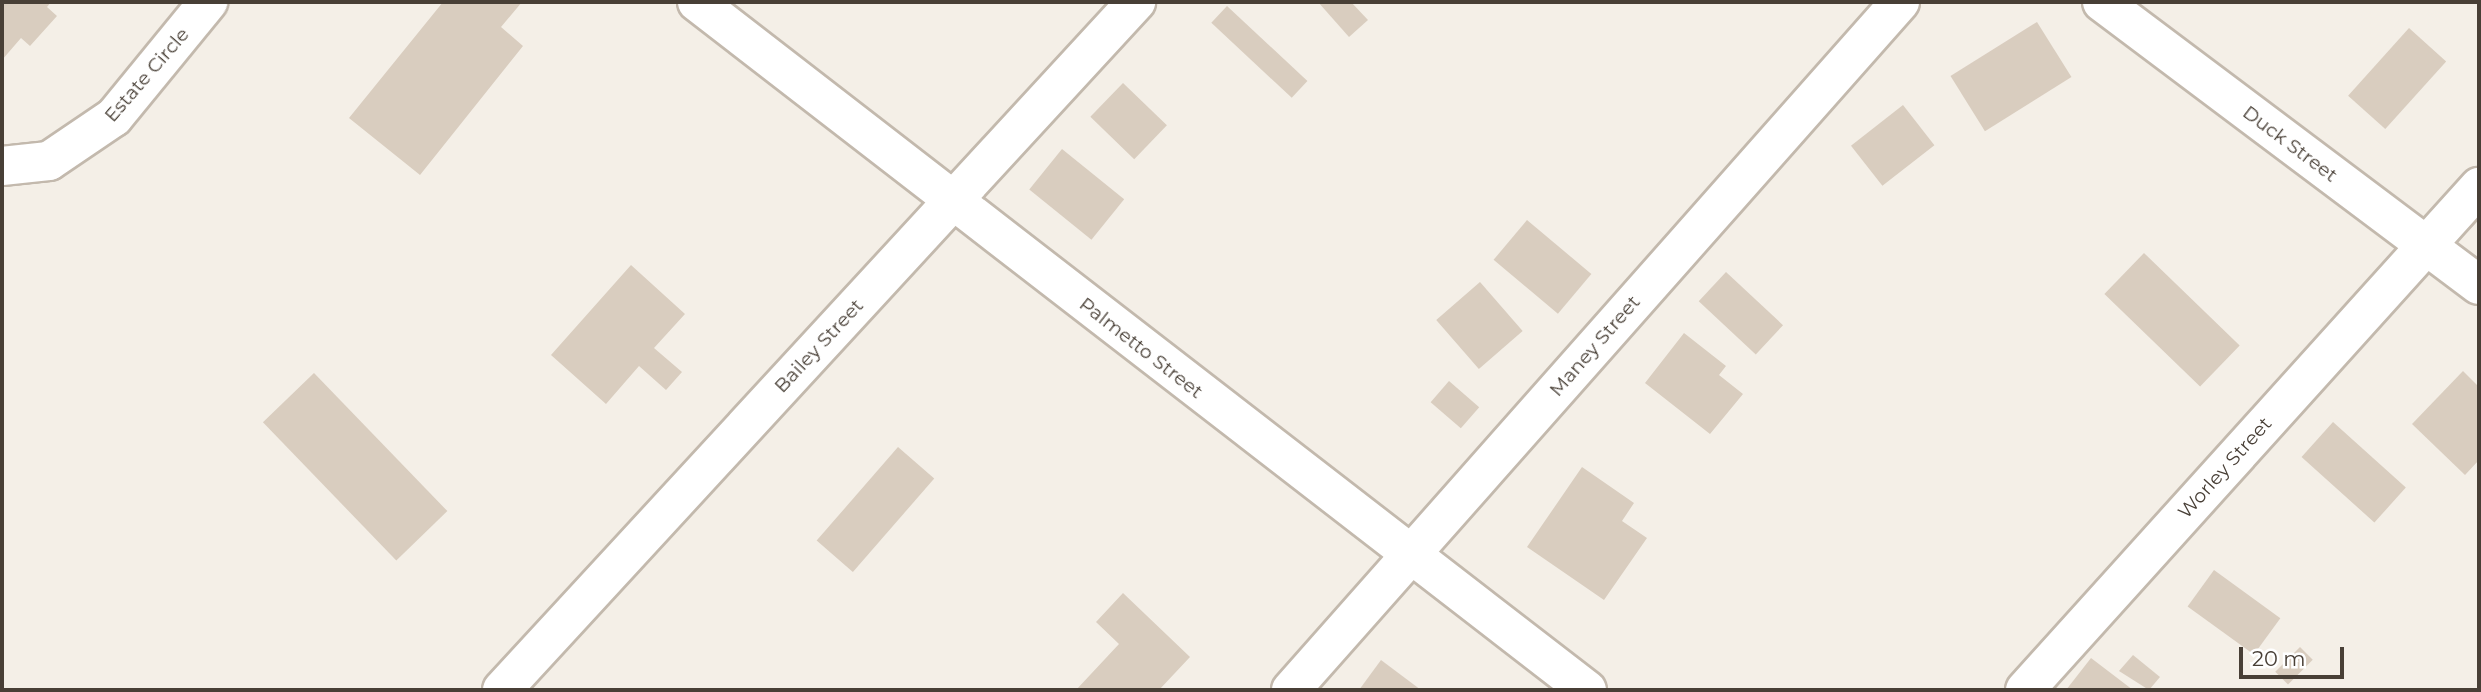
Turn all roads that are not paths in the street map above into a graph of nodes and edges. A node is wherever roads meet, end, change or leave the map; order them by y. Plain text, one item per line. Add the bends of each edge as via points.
1 (208, 2) edge
2 (697, 2) edge
3 (1136, 2) edge
4 (1900, 2) edge
5 (2102, 2) edge
6 (2, 166) edge
7 (2479, 187) edge
8 (951, 202) junction
9 (2426, 247) junction
10 (2479, 285) edge
11 (1410, 555) junction
12 (502, 690) edge
13 (1291, 690) edge
14 (1587, 690) edge
15 (2025, 690) edge

1 - 6 street, Estate Circle via 114,117 49,161
2 - 8 street, Palmetto Street
3 - 8 street, Bailey Street
4 - 11 street, Maney Street
5 - 9 street, Duck Street
7 - 9 street, Worley Street
8 - 11 street, Palmetto Street
8 - 12 street, Bailey Street
9 - 10 street, Duck Street
9 - 15 street, Worley Street
11 - 13 street, Maney Street
11 - 14 street, Palmetto Street

